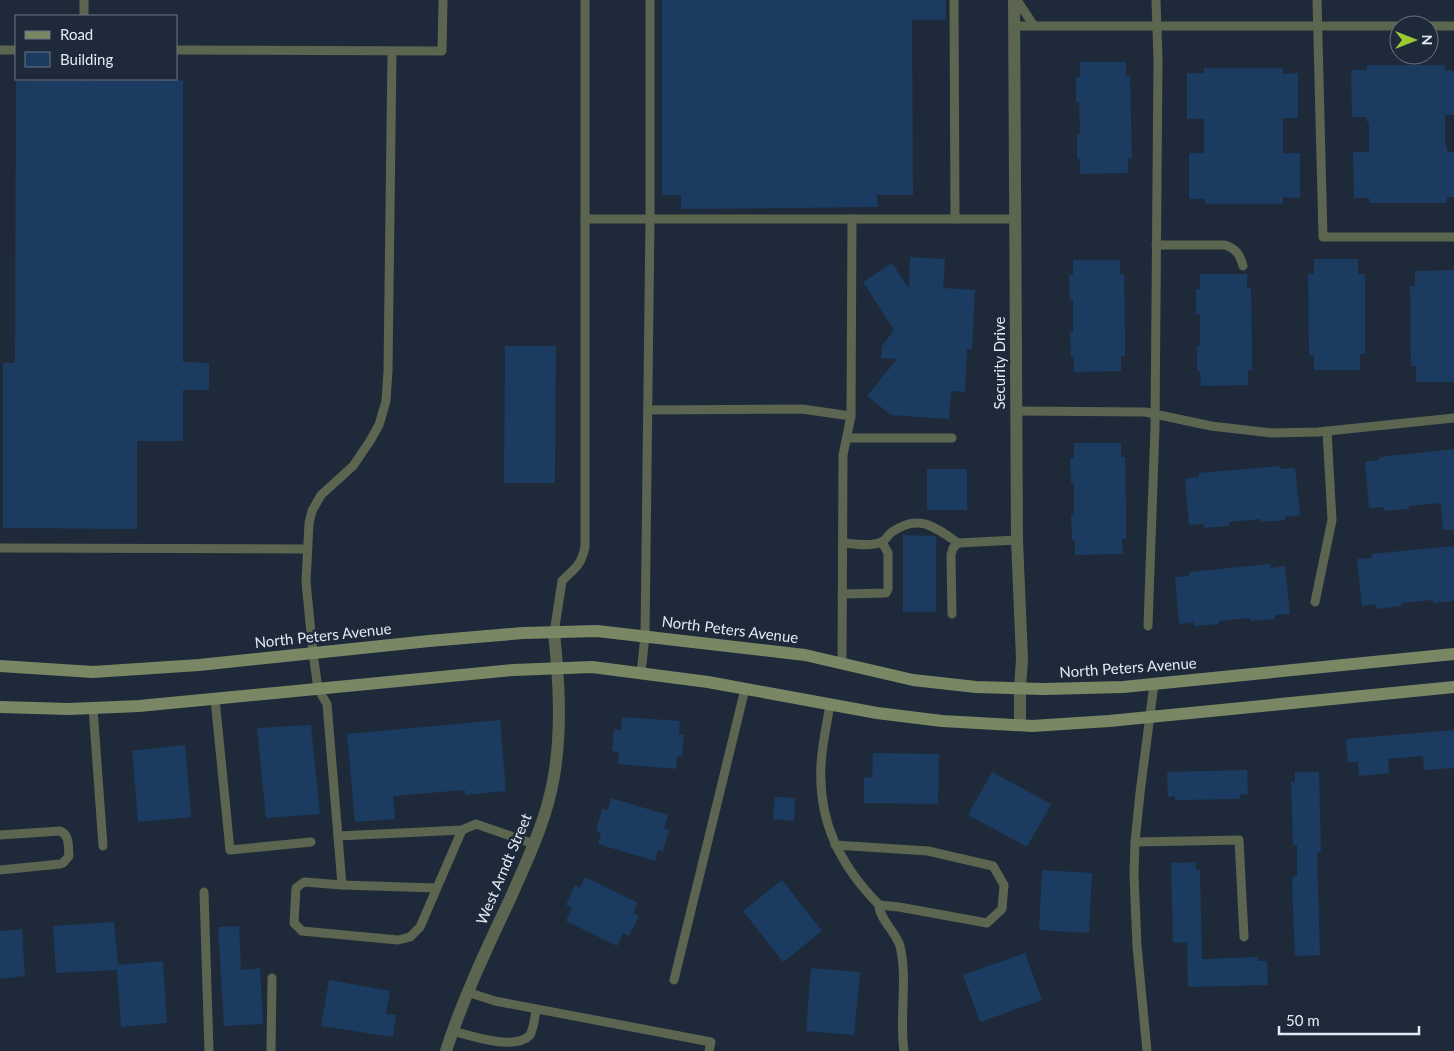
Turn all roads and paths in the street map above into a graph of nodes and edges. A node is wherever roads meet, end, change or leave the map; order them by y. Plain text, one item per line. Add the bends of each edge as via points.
1 (84, 0) edge
2 (443, 0) edge
3 (585, 0) edge
4 (650, 0) edge
5 (954, 0) edge
6 (1015, 0) edge
7 (1156, 0) edge
8 (1317, 0) edge
9 (84, 15) edge
10 (1014, 26) junction
11 (1034, 26) junction
12 (1157, 26) junction
13 (1317, 26) junction
14 (1389, 26) edge
15 (1439, 26) edge
16 (1454, 26) edge
17 (0, 50) edge
18 (15, 50) edge
19 (178, 50) edge
20 (392, 51) junction
21 (585, 219) junction
22 (650, 219) junction
23 (852, 219) junction
24 (955, 219) junction
25 (1015, 219) junction
26 (1454, 237) edge
27 (1156, 245) junction
28 (1242, 266) dead end
29 (648, 410) junction
30 (1016, 411) junction
31 (1155, 414) junction
32 (851, 416) junction
33 (1454, 418) edge
34 (1327, 431) junction
35 (847, 438) junction
36 (952, 438) dead end
37 (1017, 540) junction
38 (882, 542) junction
39 (842, 544) junction
40 (958, 544) junction
41 (0, 548) edge
42 (307, 549) junction
43 (842, 594) junction
44 (1315, 602) dead end
45 (952, 614) dead end
46 (1148, 626) dead end
47 (554, 633) junction
48 (645, 636) junction
49 (313, 653) junction
50 (1454, 654) edge
51 (842, 664) junction
52 (0, 666) edge
53 (558, 668) junction
54 (641, 674) junction
55 (1154, 684) junction
56 (1454, 687) edge
57 (318, 688) junction
58 (745, 688) junction
59 (1020, 688) junction
60 (215, 699) junction
61 (830, 704) junction
62 (0, 707) edge
63 (93, 708) junction
64 (1149, 717) junction
65 (1020, 725) junction
66 (462, 830) junction
67 (0, 835) edge
68 (338, 836) junction
69 (311, 842) dead end
70 (1135, 842) junction
71 (534, 844) junction
72 (835, 844) junction
73 (103, 846) dead end
74 (0, 870) edge
75 (342, 885) junction
76 (436, 888) junction
77 (204, 892) dead end
78 (879, 905) junction
79 (1244, 937) dead end
80 (272, 978) dead end
81 (674, 980) dead end
82 (467, 992) junction
83 (536, 1009) junction
84 (452, 1031) junction
85 (208, 1051) edge
86 (271, 1051) edge
87 (446, 1051) edge
88 (709, 1051) edge
89 (904, 1051) edge
90 (1147, 1051) edge

1 - 9 lane
2 - 20 lane via 442,52
3 - 21 lane
4 - 22 lane
5 - 24 lane
6 - 10 street, Security Drive
6 - 11 lane
7 - 12 lane
8 - 13 lane
10 - 11 lane
10 - 25 street, Security Drive
11 - 12 lane
12 - 13 lane
12 - 27 lane
13 - 14 lane
13 - 26 lane via 1323,237
15 - 16 lane
17 - 18 lane
19 - 20 lane
20 - 42 lane via 386,402 379,425 360,457 314,506
21 - 22 lane
21 - 47 lane via 585,547 579,564 562,581
22 - 23 lane
22 - 29 lane
23 - 24 lane
23 - 32 lane
24 - 25 lane
25 - 30 street, Security Drive
27 - 28 lane via 1225,245 1240,255
27 - 31 lane
29 - 32 lane via 802,409
29 - 48 lane
30 - 31 lane
30 - 37 street, Security Drive
31 - 34 lane via 1254,432
31 - 46 lane
32 - 35 lane
33 - 34 lane
34 - 44 lane via 1332,520
35 - 36 lane
35 - 39 lane
37 - 40 lane
37 - 59 street, Security Drive via 1022,659
38 - 39 lane
38 - 40 lane via 891,532 918,522 934,526
38 - 43 lane via 888,553 886,593
39 - 43 lane
40 - 45 lane via 952,548 951,554
41 - 42 lane
42 - 49 lane via 306,582
43 - 51 lane
47 - 48 main road, North Peters Avenue via 597,631
47 - 49 main road, North Peters Avenue
47 - 53 street, West Arndt Street
48 - 51 main road, North Peters Avenue via 805,655
48 - 54 lane
49 - 52 main road, North Peters Avenue via 93,672
49 - 57 lane
50 - 55 main road, North Peters Avenue
51 - 59 main road, North Peters Avenue via 913,680
53 - 54 main road via 592,667
53 - 57 main road
53 - 71 street, West Arndt Street via 559,745 552,787
54 - 58 main road
55 - 59 main road, North Peters Avenue
55 - 64 lane
56 - 64 main road
57 - 60 main road
57 - 68 lane via 327,704
58 - 61 main road
58 - 81 lane
59 - 65 street, Security Drive
60 - 63 main road
60 - 69 lane via 230,850
61 - 65 main road via 933,720
61 - 72 lane via 821,762 821,786 825,817
62 - 63 main road
63 - 73 lane
64 - 65 main road
64 - 70 lane
66 - 68 lane
66 - 71 lane via 476,824
66 - 76 lane
67 - 74 lane via 64,832 68,838 69,856 60,864
68 - 75 lane
70 - 79 lane via 1239,840
70 - 90 lane via 1134,908
71 - 82 street, West Arndt Street
72 - 78 lane via 850,872
72 - 78 lane via 928,851 993,866 1004,885 1002,909 987,924
75 - 76 lane
75 - 76 lane via 304,882 296,888 294,923 302,931 398,940 410,937 420,927
77 - 85 lane
78 - 89 lane via 879,912 899,944 902,960
80 - 86 lane
82 - 83 lane
82 - 84 street, West Arndt Street
83 - 84 lane via 529,1036 513,1045
83 - 88 lane via 711,1042
84 - 87 street, West Arndt Street

